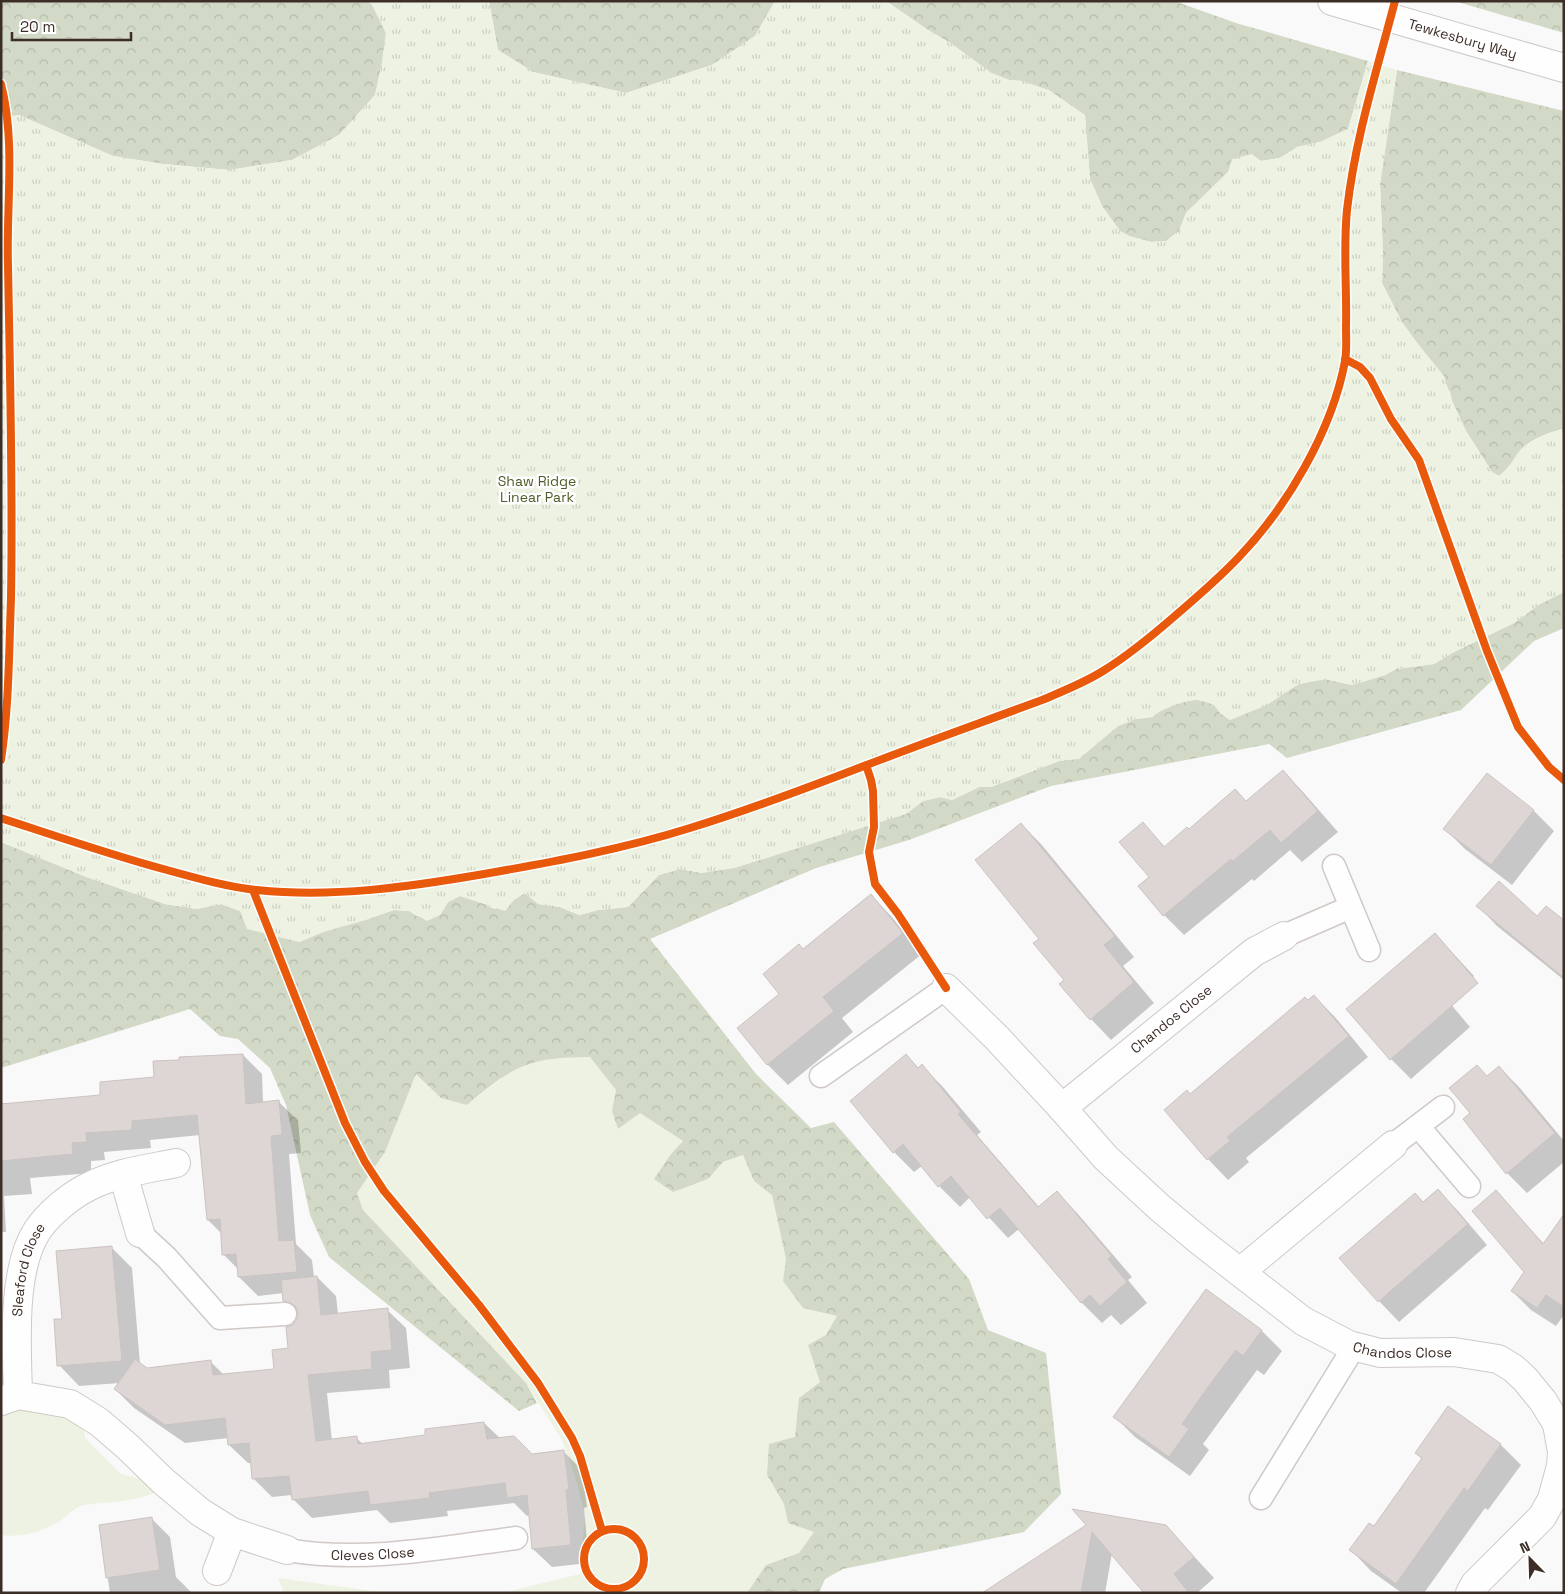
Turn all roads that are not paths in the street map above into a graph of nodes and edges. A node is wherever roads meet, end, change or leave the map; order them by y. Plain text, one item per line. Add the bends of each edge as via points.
1 (1332, 1) edge
2 (1564, 68) edge
3 (1334, 866) dead end
4 (1352, 907) junction
5 (1284, 936) joint
6 (1369, 950) dead end
7 (946, 988) joint
8 (821, 1076) dead end
9 (1443, 1107) dead end
10 (1062, 1108) junction
11 (1418, 1126) junction
12 (1393, 1145) joint
13 (176, 1163) dead end
14 (123, 1174) junction
15 (1469, 1186) dead end
16 (140, 1233) joint
17 (1240, 1272) junction
18 (285, 1314) dead end
19 (1354, 1347) junction
20 (10, 1398) edge
21 (1560, 1422) edge
22 (1261, 1498) dead end
23 (232, 1532) junction
24 (516, 1538) dead end
25 (287, 1550) joint
26 (217, 1571) dead end
27 (1470, 1593) edge

1 - 2 street, Tewkesbury Way
3 - 4 lane
4 - 5 lane
4 - 6 lane
5 - 10 street, Chandos Close via 1254,952
7 - 8 lane
7 - 10 street, Chandos Close
9 - 11 lane
10 - 17 street, Chandos Close via 1106,1158 1166,1213
11 - 12 lane
11 - 15 lane
12 - 17 street
13 - 14 street, Sleaford Close
14 - 16 street
14 - 20 street, Sleaford Close via 89,1186 62,1203 37,1231 25,1259 18,1302
16 - 18 lane via 168,1258 220,1318
17 - 19 street, Chandos Close via 1303,1321
19 - 21 street, Chandos Close via 1380,1353 1454,1352 1498,1360 1525,1379
19 - 22 lane
20 - 23 street, Cleves Close via 70,1404 99,1422 200,1512
21 - 27 street, Chandos Close via 1561,1466 1552,1499 1542,1517 1475,1584
23 - 25 street, Cleves Close
23 - 26 street
24 - 25 lane, Cleves Close via 422,1551 371,1554 308,1554

